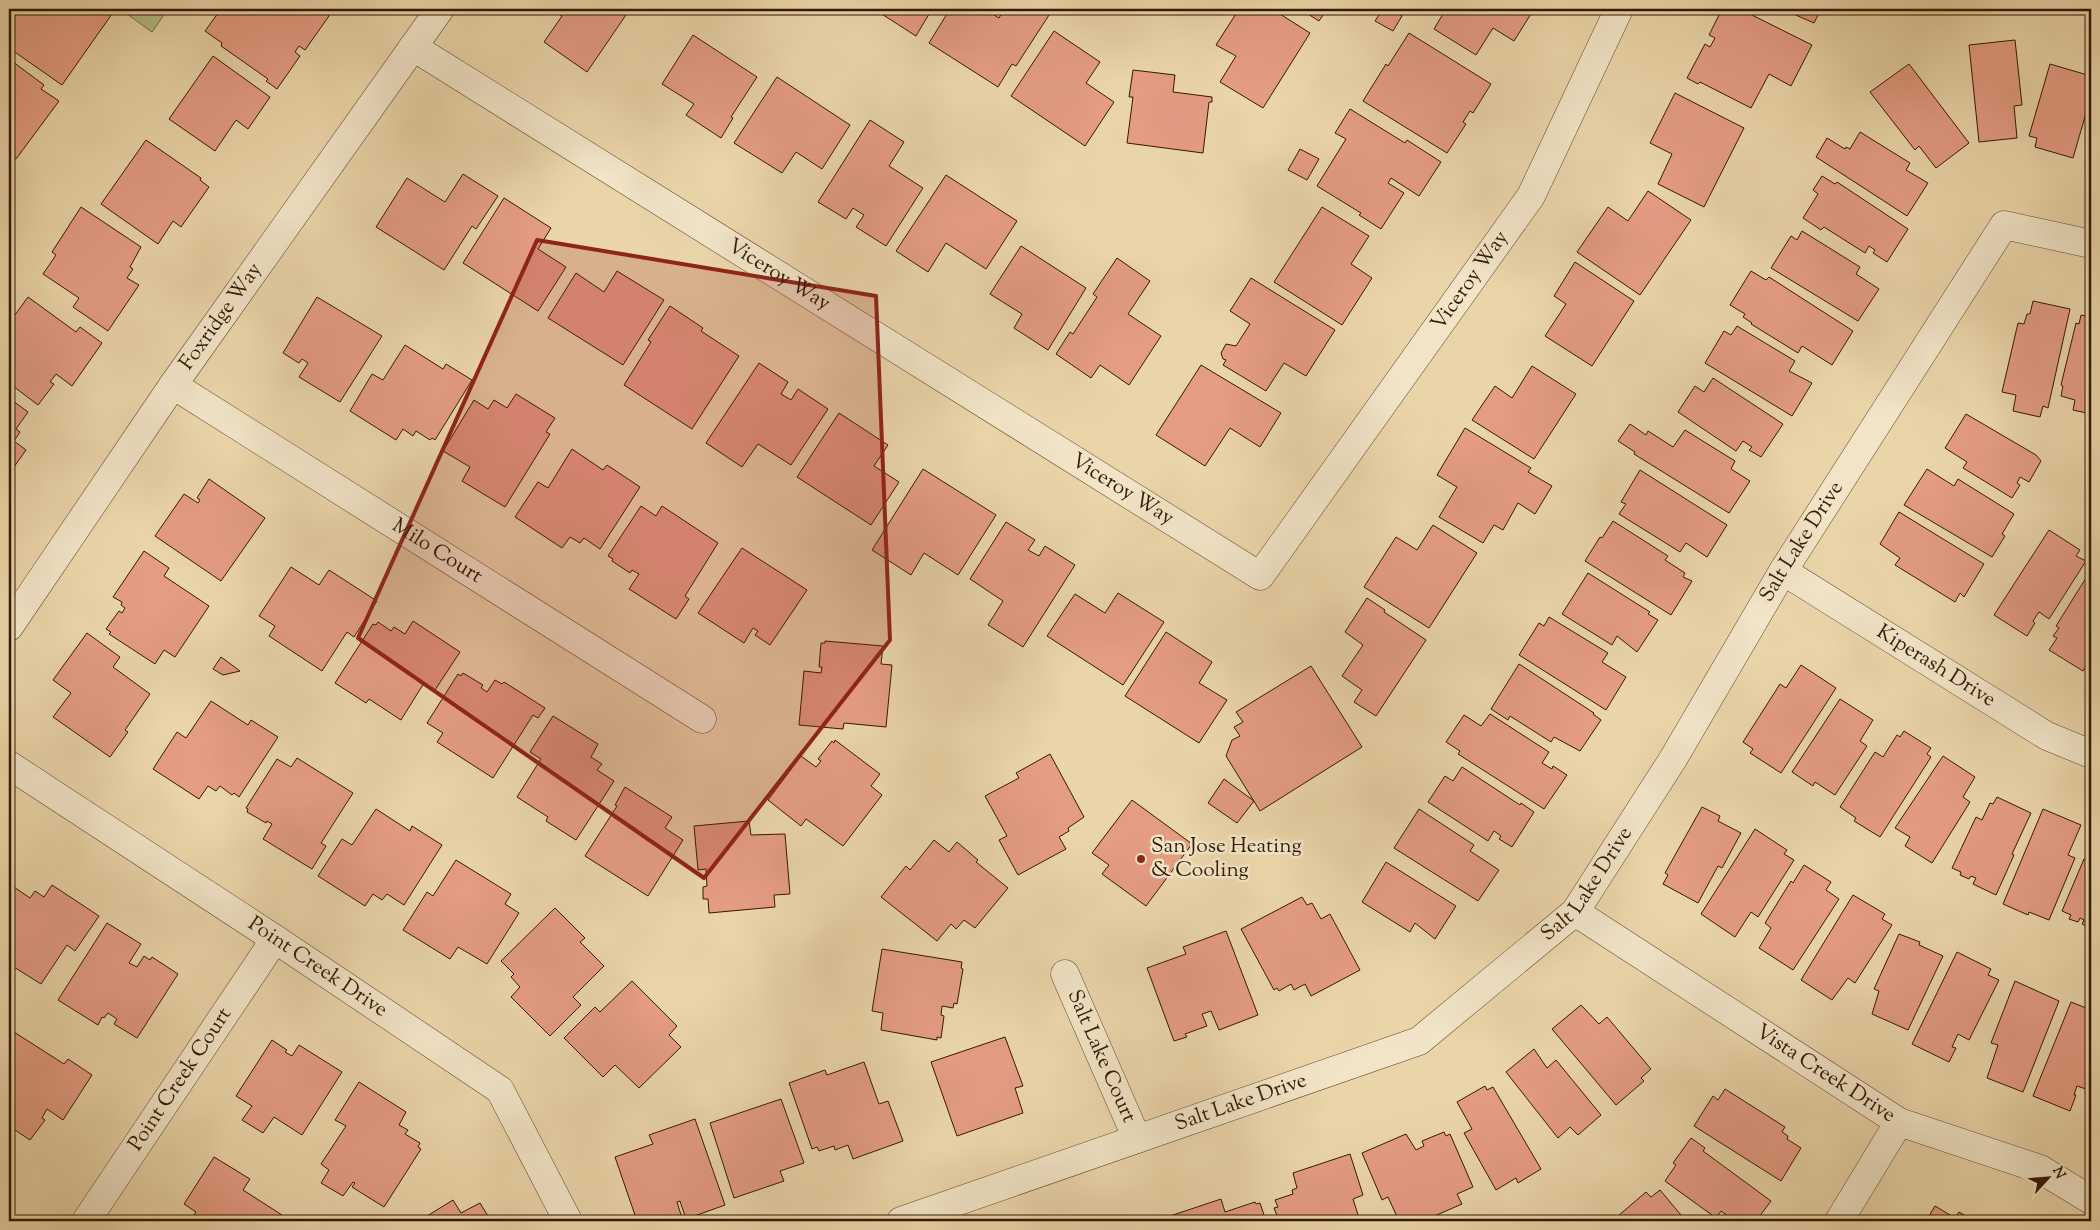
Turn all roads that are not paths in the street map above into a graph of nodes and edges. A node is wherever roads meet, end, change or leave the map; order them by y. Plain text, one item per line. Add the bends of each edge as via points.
1 (440, 9) edge
2 (1619, 9) edge
3 (413, 47) junction
4 (2091, 244) edge
5 (173, 385) junction
6 (1783, 571) junction
7 (9, 627) edge
8 (702, 719) dead end
9 (2091, 754) edge
10 (9, 765) edge
11 (1575, 912) junction
12 (275, 939) junction
13 (1065, 974) dead end
14 (1899, 1122) junction
15 (1137, 1139) junction
16 (2091, 1200) edge
17 (86, 1221) edge
18 (568, 1221) edge
19 (901, 1221) edge
20 (1839, 1221) edge

1 - 3 street, Foxridge Way
2 - 3 street, Viceroy Way via 1531,196 1260,576
3 - 5 street, Foxridge Way
4 - 6 street, Salt Lake Drive via 2004,225
5 - 7 street, Foxridge Way
5 - 8 street, Milo Court
6 - 9 street, Kiperash Drive via 2047,736
6 - 11 street, Salt Lake Drive via 1673,759
10 - 12 street, Point Creek Drive
11 - 14 street, Vista Creek Drive
11 - 15 street, Salt Lake Drive via 1419,1041
12 - 17 street, Point Creek Court
12 - 18 street, Point Creek Drive via 500,1090
13 - 15 street, Salt Lake Court
14 - 16 street, Vista Creek Drive via 2040,1169
14 - 20 street
15 - 19 street, Salt Lake Drive

